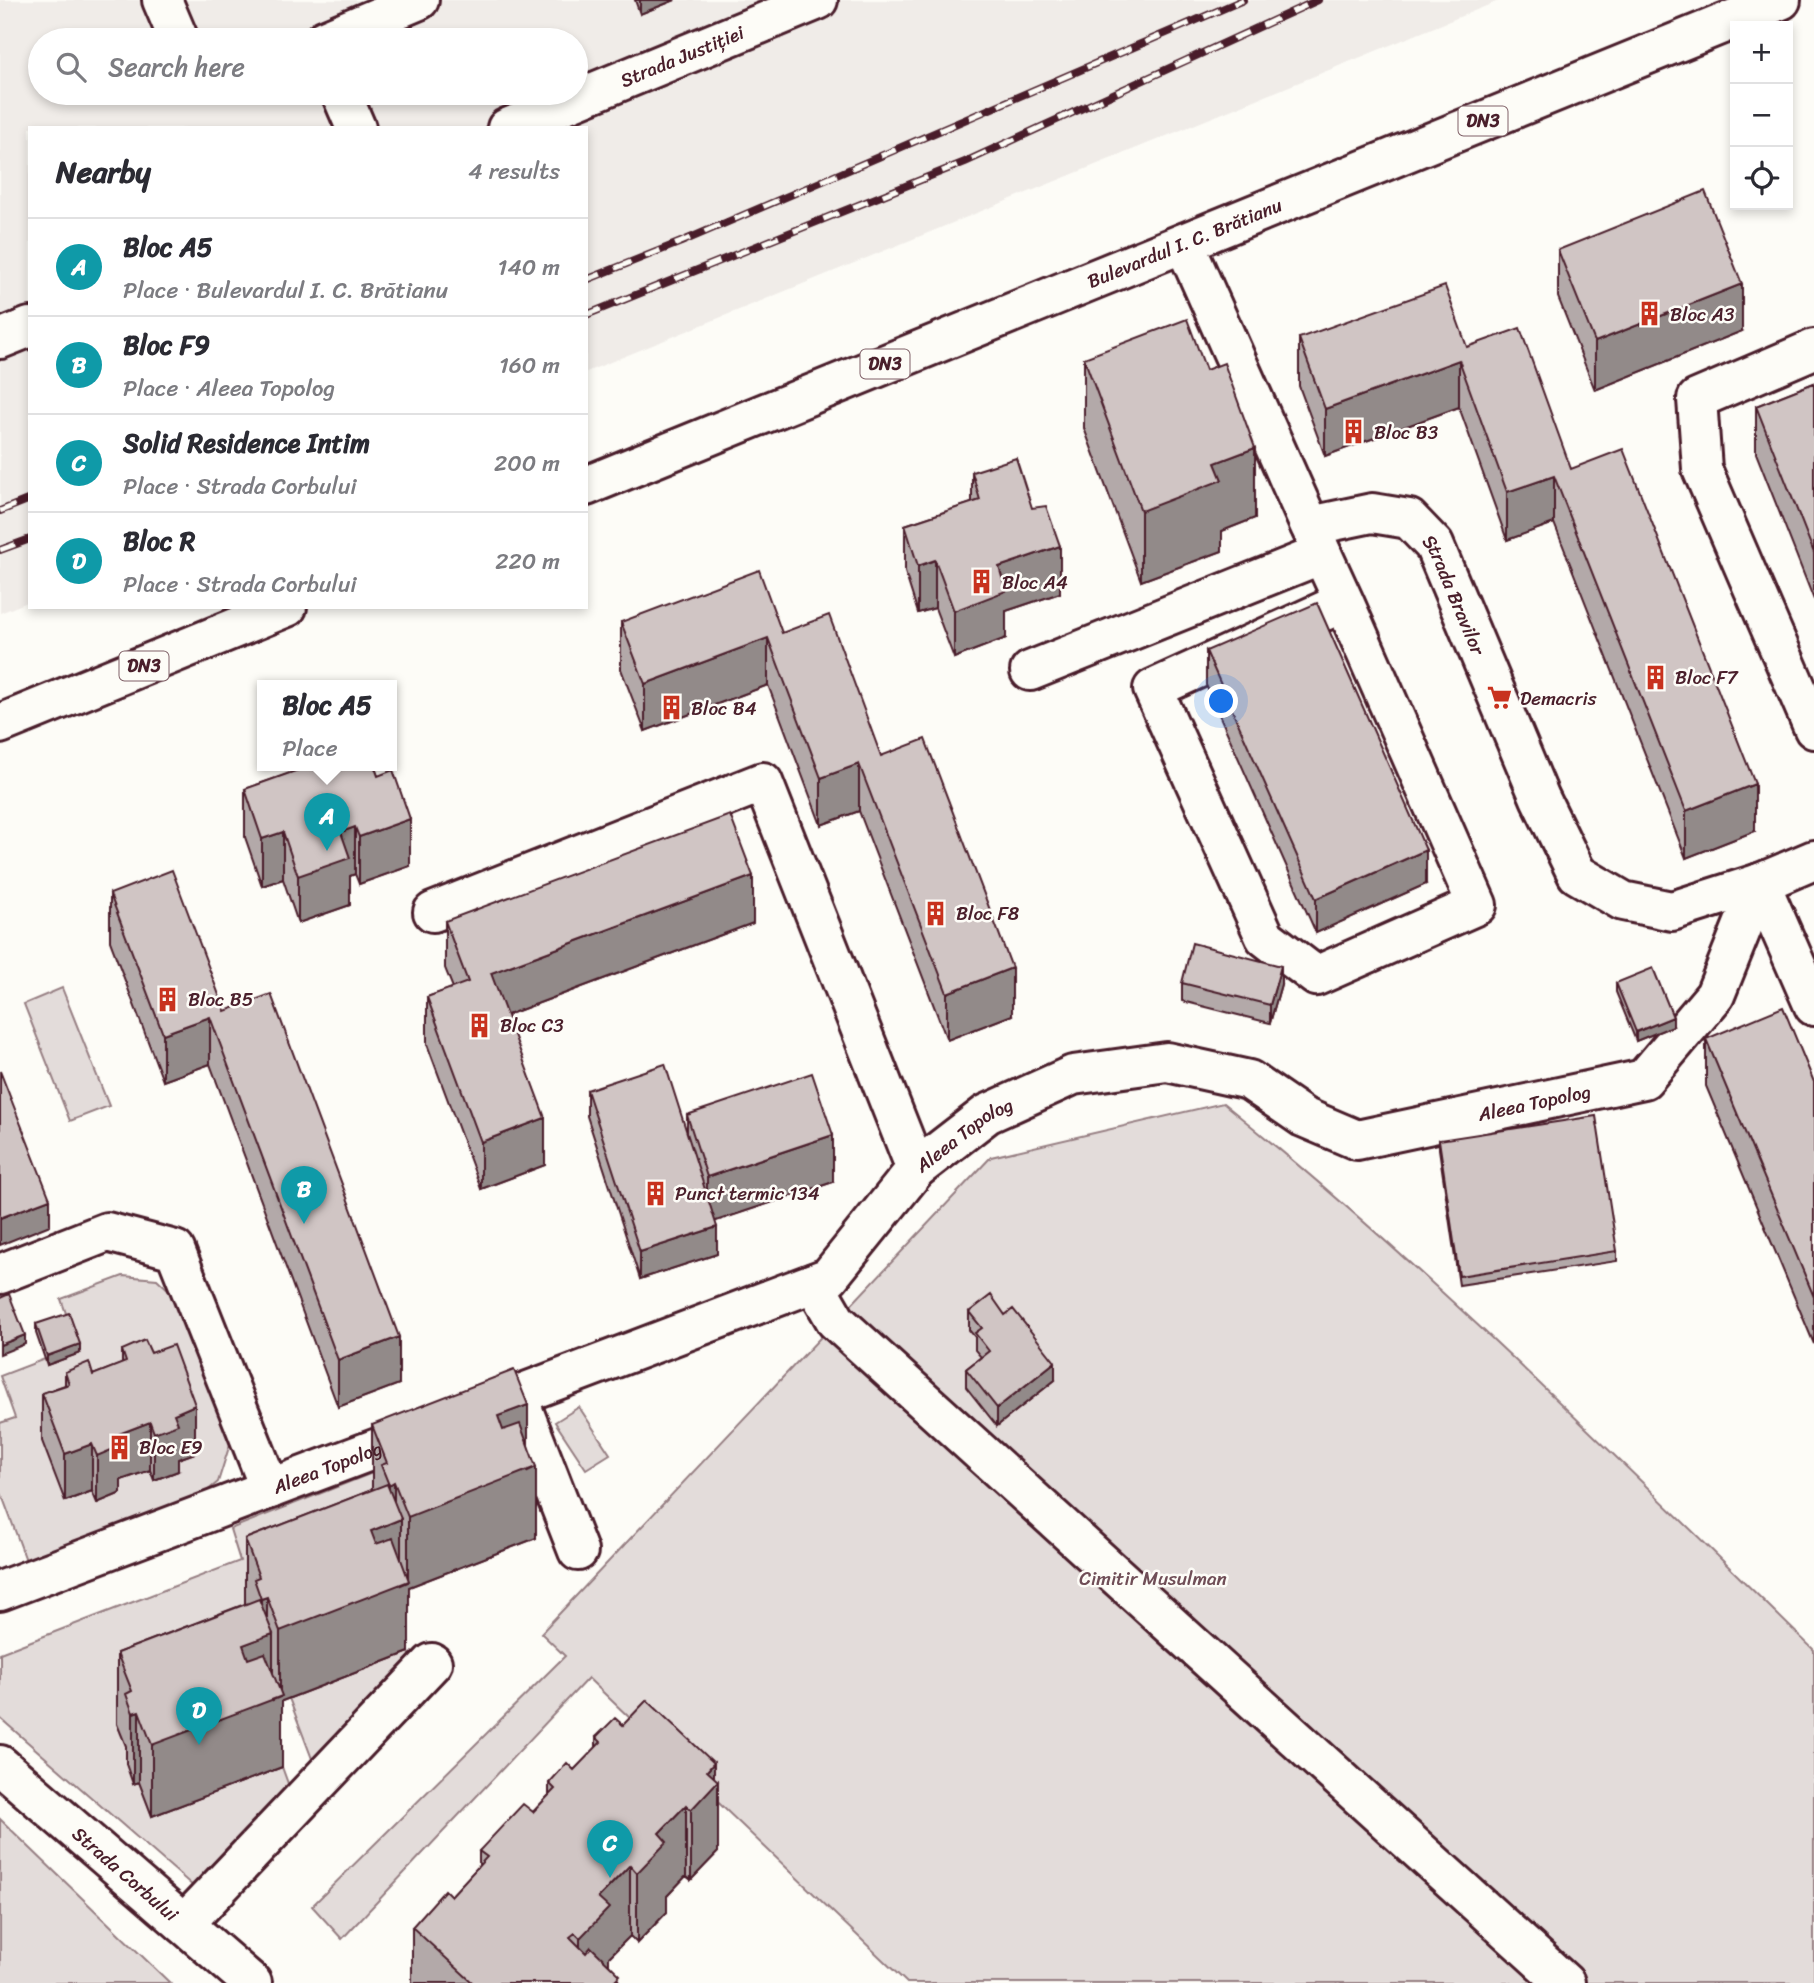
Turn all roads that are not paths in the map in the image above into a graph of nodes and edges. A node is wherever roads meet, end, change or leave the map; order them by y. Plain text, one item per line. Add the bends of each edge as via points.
1 (162, 0) edge
2 (419, 0) edge
3 (818, 0) edge
4 (1781, 0) edge
5 (174, 28) edge
6 (352, 28) edge
7 (588, 95) edge
8 (346, 105) edge
9 (563, 105) edge
10 (355, 126) edge
11 (512, 126) edge
12 (1184, 243) junction
13 (28, 328) edge
14 (0, 339) edge
15 (1814, 349) edge
16 (588, 485) edge
17 (1316, 540) junction
18 (1344, 602) junction
19 (282, 609) edge
20 (1030, 671) dead end
21 (0, 724) edge
22 (1814, 730) edge
23 (1814, 860) edge
24 (1760, 883) junction
25 (433, 912) dead end
26 (1814, 1006) edge
27 (916, 1169) junction
28 (0, 1273) edge
29 (814, 1283) junction
30 (517, 1395) junction
31 (270, 1489) junction
32 (578, 1551) dead end
33 (0, 1591) edge
34 (432, 1663) dead end
35 (0, 1765) edge
36 (184, 1924) junction
37 (252, 1983) edge
38 (1565, 1983) edge

1 - 5 street
2 - 6 street
3 - 7 street, Strada Justiției
4 - 12 street, Bulevardul I. C. Brătianu / DN3
8 - 10 street
9 - 11 street, Strada Justiției
12 - 16 street, Bulevardul I. C. Brătianu / DN3
12 - 17 street
13 - 14 street
15 - 22 street via 1697,399 1702,468
17 - 18 street
17 - 20 street, Strada Bravilor
17 - 24 street, Strada Bravilor via 1372,513 1409,519 1434,545 1540,798 1577,874 1623,901 1672,911
18 - 18 street via 1477,905 1316,976 1265,937 1153,689
19 - 21 street, DN3
23 - 24 street, Strada Bravilor
24 - 26 street
24 - 27 street, Aleea Topolog via 1715,995 1644,1079 1357,1140 1303,1117 1249,1080 1167,1062 1073,1075 987,1114
25 - 27 street via 764,782
27 - 29 street, Aleea Topolog via 829,1278
28 - 31 street via 107,1232 175,1250
29 - 30 street, Aleea Topolog
29 - 38 street via 836,1321
30 - 31 street, Aleea Topolog
30 - 32 street
31 - 33 street, Aleea Topolog
34 - 36 street
35 - 36 street, Strada Corbului
36 - 37 street, Strada Corbului

